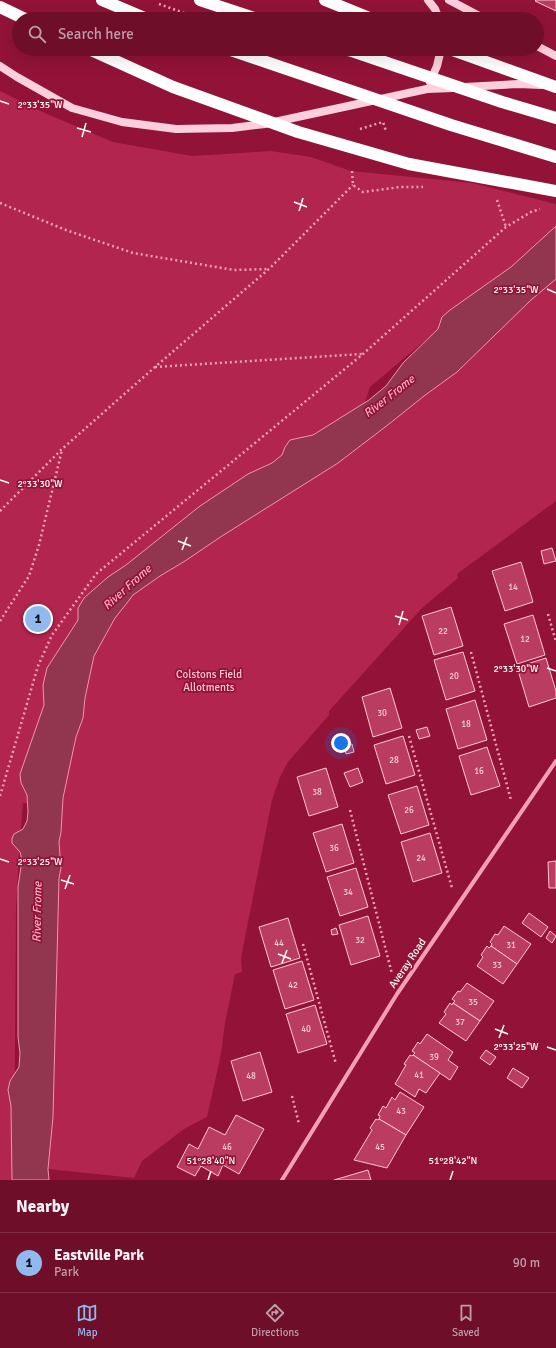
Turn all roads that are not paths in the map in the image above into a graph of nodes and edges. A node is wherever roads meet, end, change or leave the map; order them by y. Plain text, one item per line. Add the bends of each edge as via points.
1 (102, 0) edge
2 (200, 0) edge
3 (325, 0) edge
4 (428, 0) edge
5 (449, 0) edge
6 (0, 7) edge
7 (130, 12) edge
8 (236, 12) edge
9 (355, 12) edge
10 (436, 12) edge
11 (472, 12) edge
12 (12, 13) edge
13 (544, 50) edge
14 (104, 56) edge
15 (249, 56) edge
16 (367, 56) edge
17 (439, 56) edge
18 (470, 56) edge
19 (556, 56) edge
20 (0, 66) edge
21 (556, 86) edge
22 (427, 89) junction
23 (556, 118) edge
24 (556, 157) edge
25 (556, 191) edge
26 (556, 762) edge
27 (282, 1180) edge

1 - 7 highway
2 - 8 highway
3 - 9 highway
4 - 10 main road
5 - 11 main road
6 - 12 highway
13 - 19 main road
14 - 25 highway, bridge via 173,87 298,132 409,164
15 - 24 highway, bridge via 451,125
16 - 23 highway, bridge
17 - 22 main road
18 - 21 highway, bridge
20 - 22 main road via 72,108 122,122 176,129 232,128 265,124
21 - 22 main road via 519,84
26 - 27 street, Averay Road via 397,994

